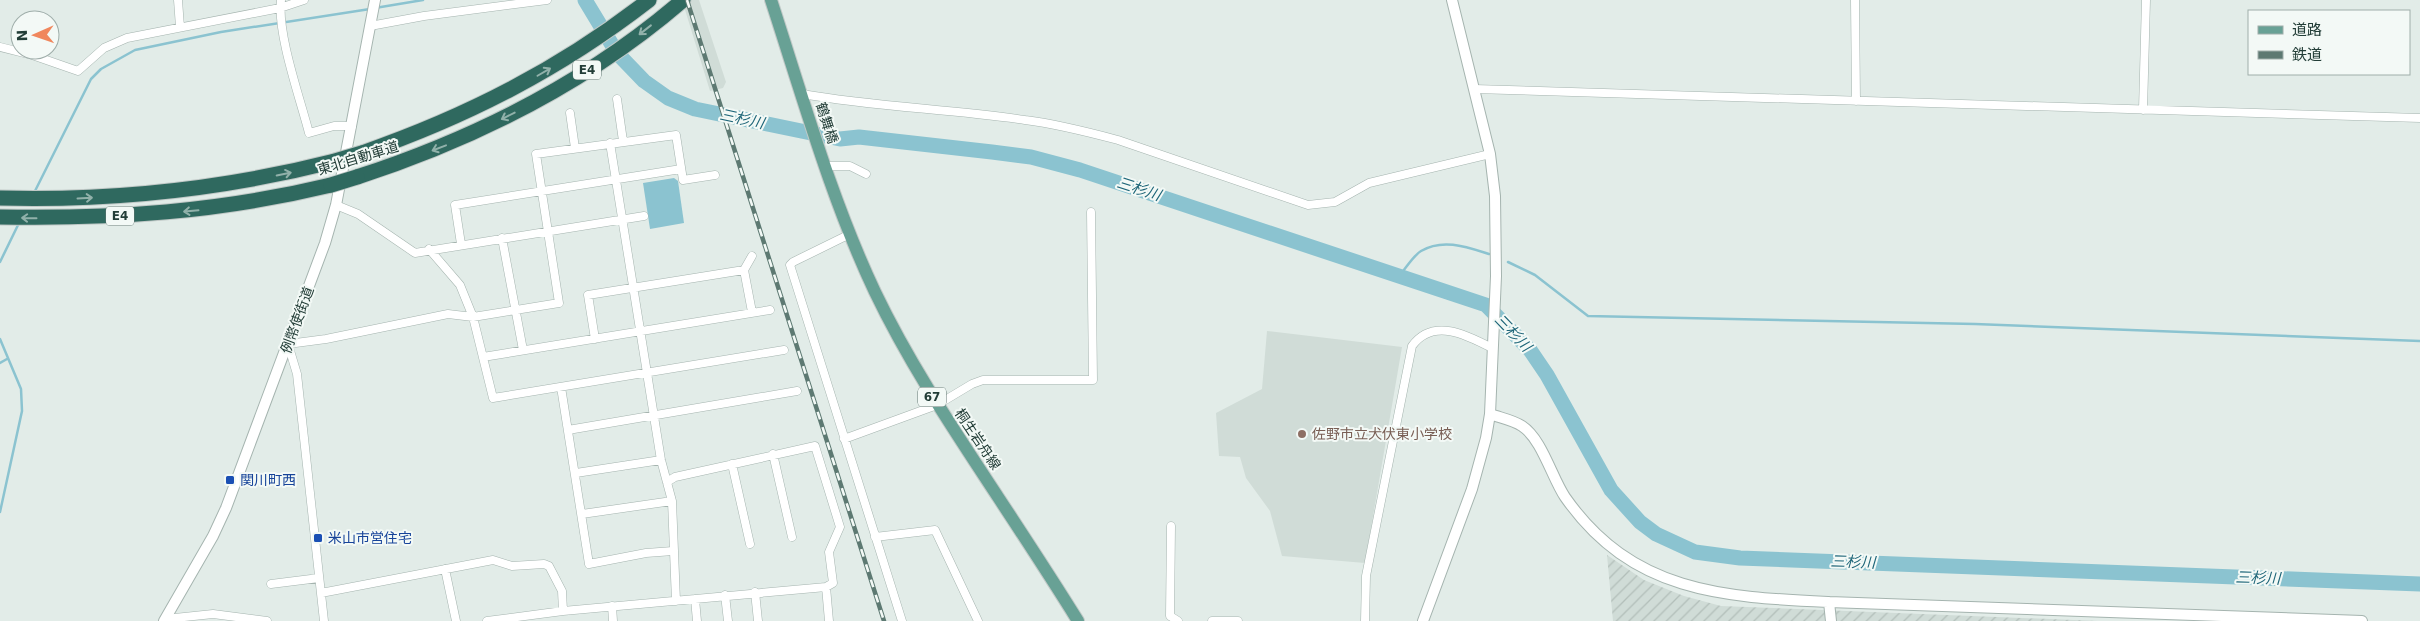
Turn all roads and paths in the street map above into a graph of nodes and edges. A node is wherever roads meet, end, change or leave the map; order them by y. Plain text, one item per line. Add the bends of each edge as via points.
1 (178, 0) edge
2 (304, 0) edge
3 (375, 0) edge
4 (547, 0) edge
5 (649, 0) edge
6 (684, 0) edge
7 (770, 0) edge
8 (1452, 0) edge
9 (1855, 0) edge
10 (2146, 0) edge
11 (280, 7) edge
12 (370, 23) junction
13 (180, 27) junction
14 (0, 47) edge
15 (1474, 89) junction
16 (803, 98) junction
17 (617, 99) dead end
18 (1856, 101) junction
19 (2143, 110) junction
20 (570, 113) dead end
21 (2420, 118) edge
22 (352, 126) junction
23 (623, 141) junction
24 (610, 143) junction
25 (575, 148) junction
26 (1490, 154) junction
27 (824, 160) junction
28 (681, 169) junction
29 (866, 174) dead end
30 (715, 175) dead end
31 (616, 180) junction
32 (540, 193) junction
33 (0, 198) edge
34 (336, 205) junction
35 (1091, 212) dead end
36 (644, 216) dead end
37 (0, 217) edge
38 (622, 219) junction
39 (546, 232) junction
40 (850, 234) junction
41 (502, 238) junction
42 (460, 244) junction
43 (429, 249) junction
44 (752, 256) dead end
45 (744, 270) junction
46 (633, 287) junction
47 (516, 310) junction
48 (770, 310) dead end
49 (752, 312) junction
50 (473, 316) junction
51 (640, 331) junction
52 (594, 339) junction
53 (288, 344) junction
54 (1492, 348) junction
55 (523, 350) junction
56 (784, 350) dead end
57 (483, 357) junction
58 (647, 372) junction
59 (561, 387) junction
60 (797, 391) dead end
61 (937, 405) junction
62 (1490, 414) junction
63 (654, 416) junction
64 (568, 430) junction
65 (844, 439) junction
66 (773, 454) junction
67 (661, 460) junction
68 (732, 464) junction
69 (576, 473) junction
70 (667, 482) junction
71 (672, 501) junction
72 (582, 514) junction
73 (1171, 526) dead end
74 (792, 537) dead end
75 (875, 537) junction
76 (750, 544) dead end
77 (673, 551) junction
78 (445, 569) junction
79 (319, 578) junction
80 (271, 584) dead end
81 (826, 587) junction
82 (755, 592) junction
83 (321, 593) junction
84 (725, 595) junction
85 (695, 599) junction
86 (676, 601) junction
87 (1829, 602) junction
88 (612, 606) junction
89 (564, 611) junction
90 (2250, 619) edge
91 (165, 620) edge
92 (499, 620) edge
93 (267, 621) edge
94 (324, 621) edge
95 (456, 621) edge
96 (487, 621) edge
97 (613, 621) edge
98 (697, 621) edge
99 (728, 621) edge
100 (758, 621) edge
101 (829, 621) edge
102 (902, 621) edge
103 (978, 621) edge
104 (1078, 621) edge
105 (1178, 621) edge
106 (1212, 621) edge
107 (1238, 621) edge
108 (1365, 621) edge
109 (1423, 621) edge
110 (1831, 621) edge
111 (2362, 621) edge

1 - 13 street
2 - 11 street
3 - 12 street, 例幣使街道
4 - 12 street
33 -> 5 highway, 東北自動車道 / E4, bridge via 129,196 236,183 362,153 442,124 548,70 599,38
6 -> 37 highway, 東北自動車道 / E4, bridge via 611,56 558,89 484,129 357,177 200,210 131,216
7 - 16 main road, 67
8 - 15 street
9 - 18 street
10 - 19 street
11 - 13 street
11 - 22 street via 310,133 334,126
12 - 22 street, 例幣使街道
13 - 14 street via 127,38 100,52 78,71
15 - 18 street
15 - 26 street
16 - 26 street via 1026,120 1086,131 1308,206 1335,202 1369,183
16 - 27 main road, 鶴舞橋 / 67
17 - 23 street
18 - 19 street
19 - 21 street
20 - 25 street
22 - 34 street, 例幣使街道
23 - 24 street
23 - 28 street via 676,135
24 - 25 street
24 - 31 street
25 - 32 street via 536,154
26 - 54 street via 1497,222
27 - 29 street via 850,166
27 - 40 main road, 桐生岩舟線 / 67
28 - 30 street via 683,180
28 - 31 street
31 - 32 street
31 - 38 street
32 - 39 street
32 - 42 street via 455,205
34 - 43 street via 358,214 416,253
34 - 53 street, 例幣使街道
35 - 61 street via 1093,380 983,380
36 - 38 street
38 - 39 street
38 - 46 street
39 - 41 street
39 - 47 street via 559,303
40 - 61 main road, 桐生岩舟線 / 67 via 876,293
40 - 65 street via 790,265
41 - 42 street
41 - 47 street
42 - 43 street
43 - 50 street via 460,285
44 - 45 street
45 - 46 street
45 - 49 street
46 - 51 street
46 - 52 street via 588,295
47 - 50 street
47 - 55 street
48 - 49 street
49 - 51 street
50 - 53 street via 448,314
50 - 57 street
51 - 52 street
51 - 58 street
52 - 55 street
53 - 79 street via 296,374
53 - 91 street, 例幣使街道 via 226,508
54 - 62 street
54 - 108 street via 1449,330 1428,333 1412,346 1366,576
55 - 57 street
56 - 58 street
57 - 59 street via 493,398
58 - 59 street
58 - 63 street
59 - 64 street
60 - 63 street
61 - 65 street
61 - 104 main road, 桐生岩舟線 / 67
62 - 87 street via 1525,427 1565,496 1587,524 1612,548 1643,567 1670,580 1725,595
62 - 109 street via 1472,490
63 - 64 street
63 - 67 street
64 - 69 street
65 - 75 street
66 - 68 street
66 - 74 street
66 - 81 street via 815,446 840,527 829,552 833,583
67 - 69 street
67 - 70 street
68 - 70 street via 675,477
68 - 76 street
69 - 72 street
70 - 71 street
71 - 72 street
71 - 77 street
72 - 77 street via 589,564
73 - 105 street via 1170,616
75 - 102 street
75 - 103 street via 935,530
77 - 86 street
78 - 83 street
78 - 89 street via 493,560 512,566 544,564 554,572 562,591
78 - 95 street
79 - 80 street
79 - 83 street
81 - 82 street
81 - 101 street
82 - 84 street
82 - 100 street
83 - 94 street
84 - 85 street
84 - 99 street
85 - 86 street
85 - 98 street
86 - 88 street
87 - 90 street
87 - 110 street
88 - 89 street
88 - 97 street
89 - 92 street
90 - 111 street
91 - 93 street via 213,614
92 - 96 street
106 - 107 street

